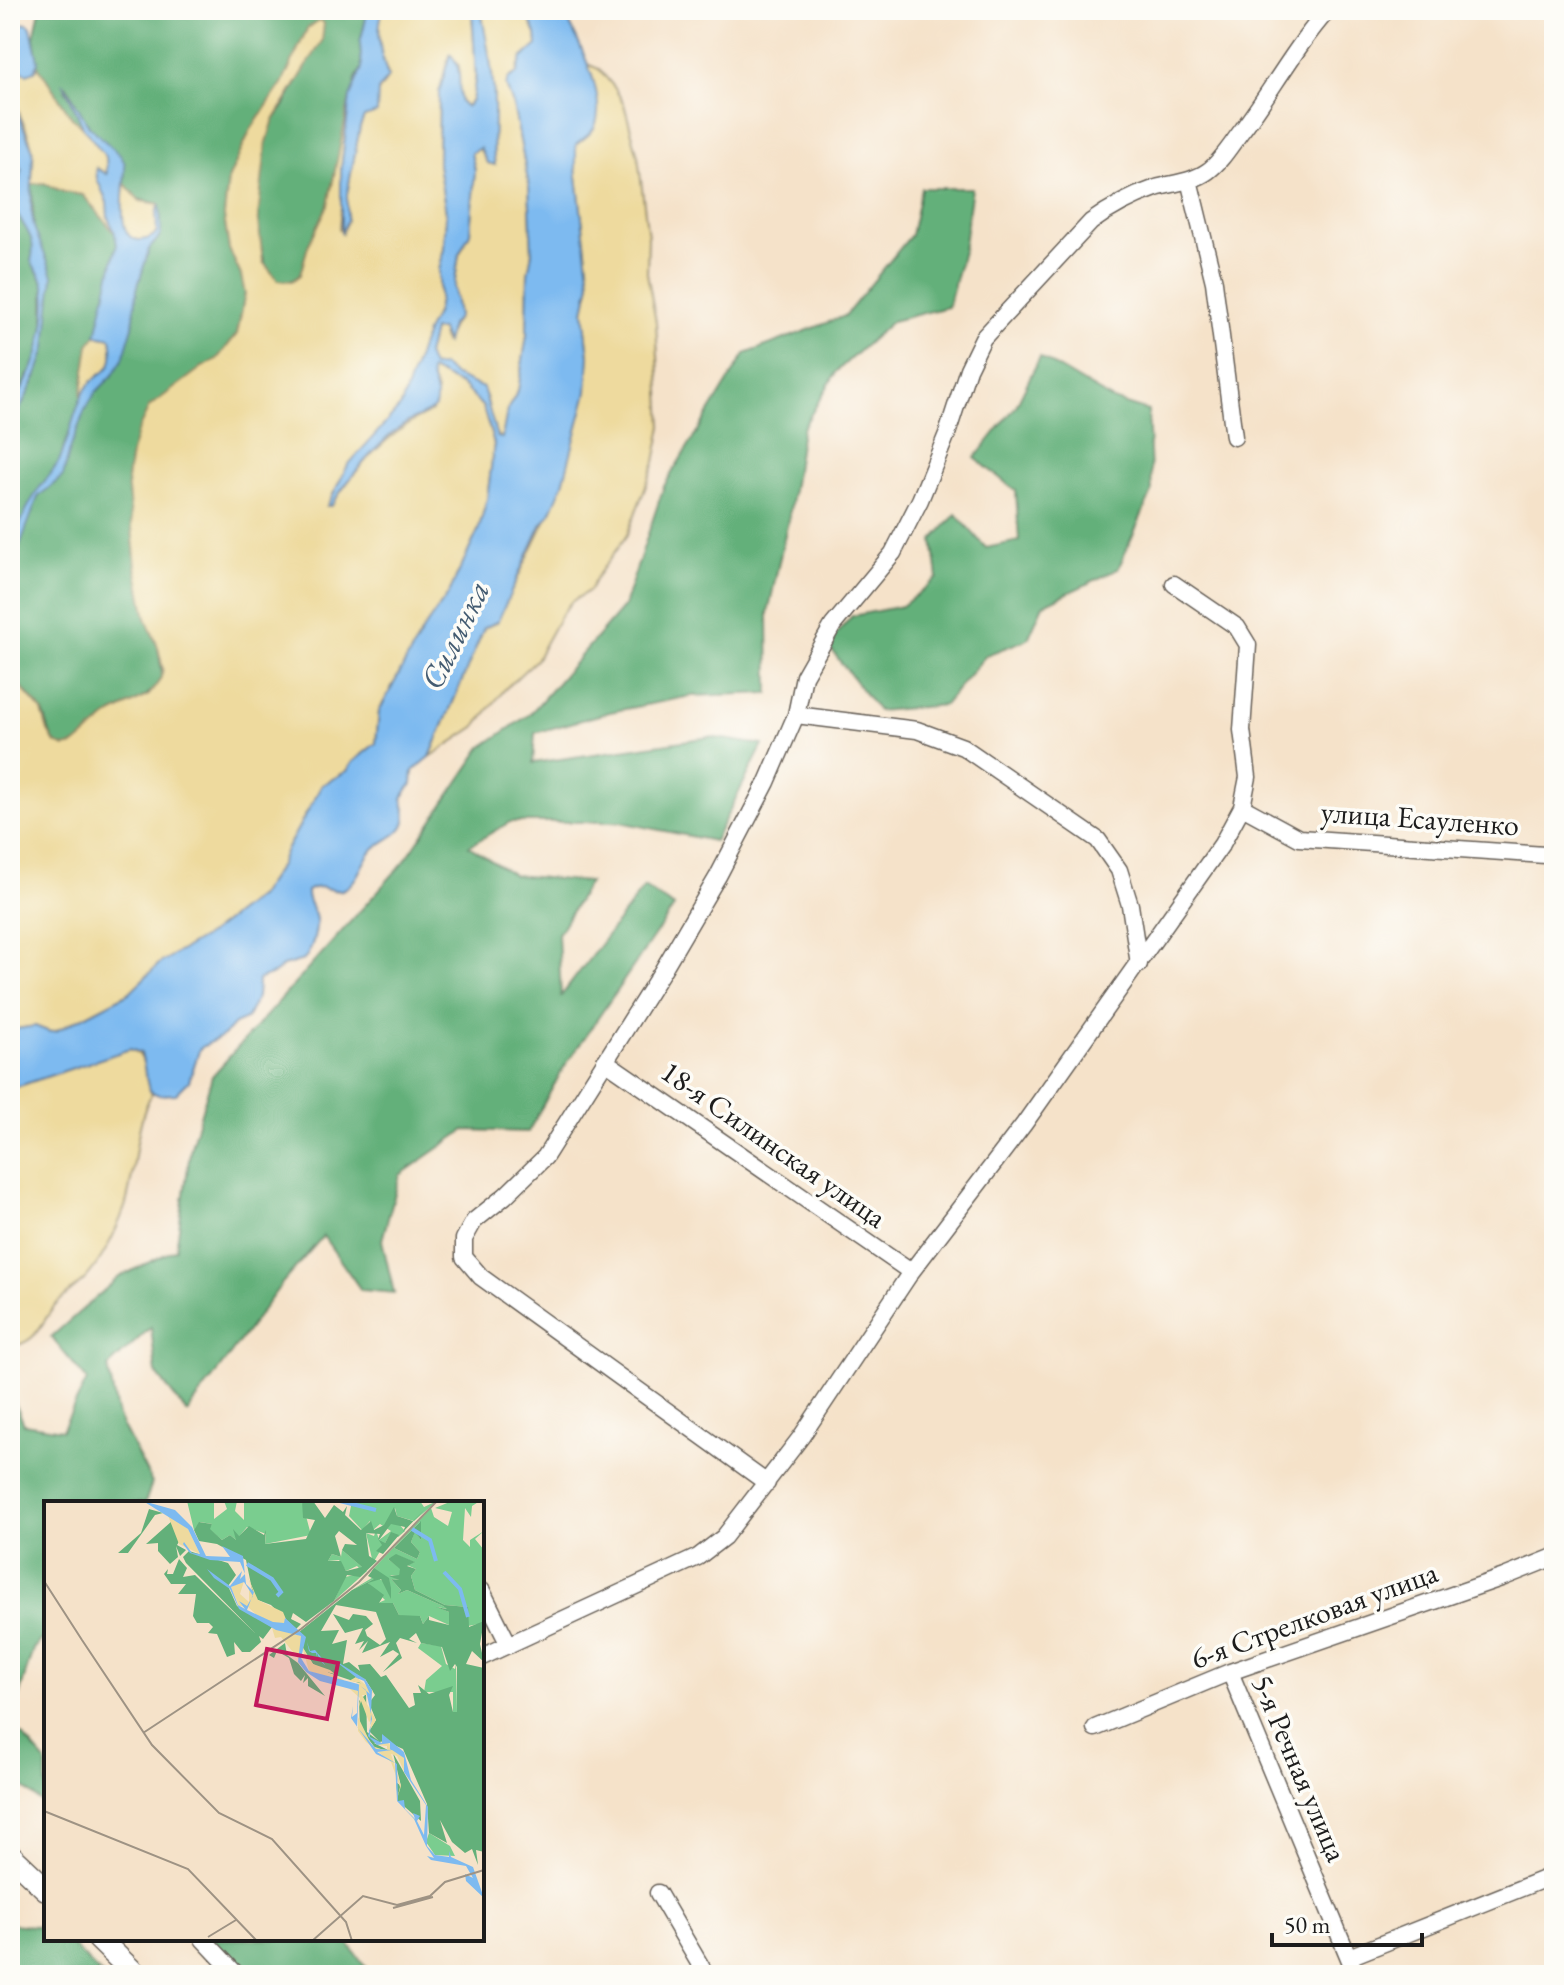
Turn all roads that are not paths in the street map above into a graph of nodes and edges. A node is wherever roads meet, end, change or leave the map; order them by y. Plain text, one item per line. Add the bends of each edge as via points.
1 (1328, 10) edge
2 (1189, 180) junction
3 (1234, 437) dead end
4 (1174, 584) dead end
5 (796, 715) junction
6 (1242, 807) junction
7 (1554, 853) edge
8 (1139, 964) junction
9 (605, 1061) junction
10 (911, 1272) junction
11 (767, 1483) junction
12 (1554, 1557) edge
13 (484, 1595) edge
14 (509, 1645) junction
15 (484, 1656) edge
16 (1230, 1672) junction
17 (1095, 1728) dead end
18 (11, 1857) edge
19 (1554, 1875) edge
20 (44, 1887) edge
21 (658, 1893) dead end
22 (101, 1941) edge
23 (205, 1941) edge
24 (1349, 1957) junction
25 (136, 1975) edge
26 (237, 1975) edge
27 (706, 1975) edge
28 (1356, 1975) edge

1 - 2 street via 1222,157
2 - 3 street via 1214,282
2 - 5 street via 1154,189 1091,222 983,338 920,500 893,553 833,625 804,676
4 - 6 street via 1237,627 1248,645 1242,730 1248,777
5 - 8 street via 917,730 963,747 1098,840 1119,870
5 - 9 street via 718,876
6 - 7 street, улица Есауленко via 1299,838
6 - 8 street
8 - 10 street
9 - 10 street, 18-я Силинская улица
9 - 11 street via 545,1157 474,1221 464,1239 464,1257 481,1277
10 - 11 street
11 - 14 street via 724,1537 698,1557
12 - 16 street, 6-я Стрелковая улица
13 - 14 street
14 - 15 street
16 - 17 street, 6-я Стрелковая улица
16 - 24 street, 5-я Речная улица
18 - 20 main road
19 - 24 street
21 - 27 street
22 - 25 main road
23 - 26 street
24 - 28 street, 5-я Речная улица

